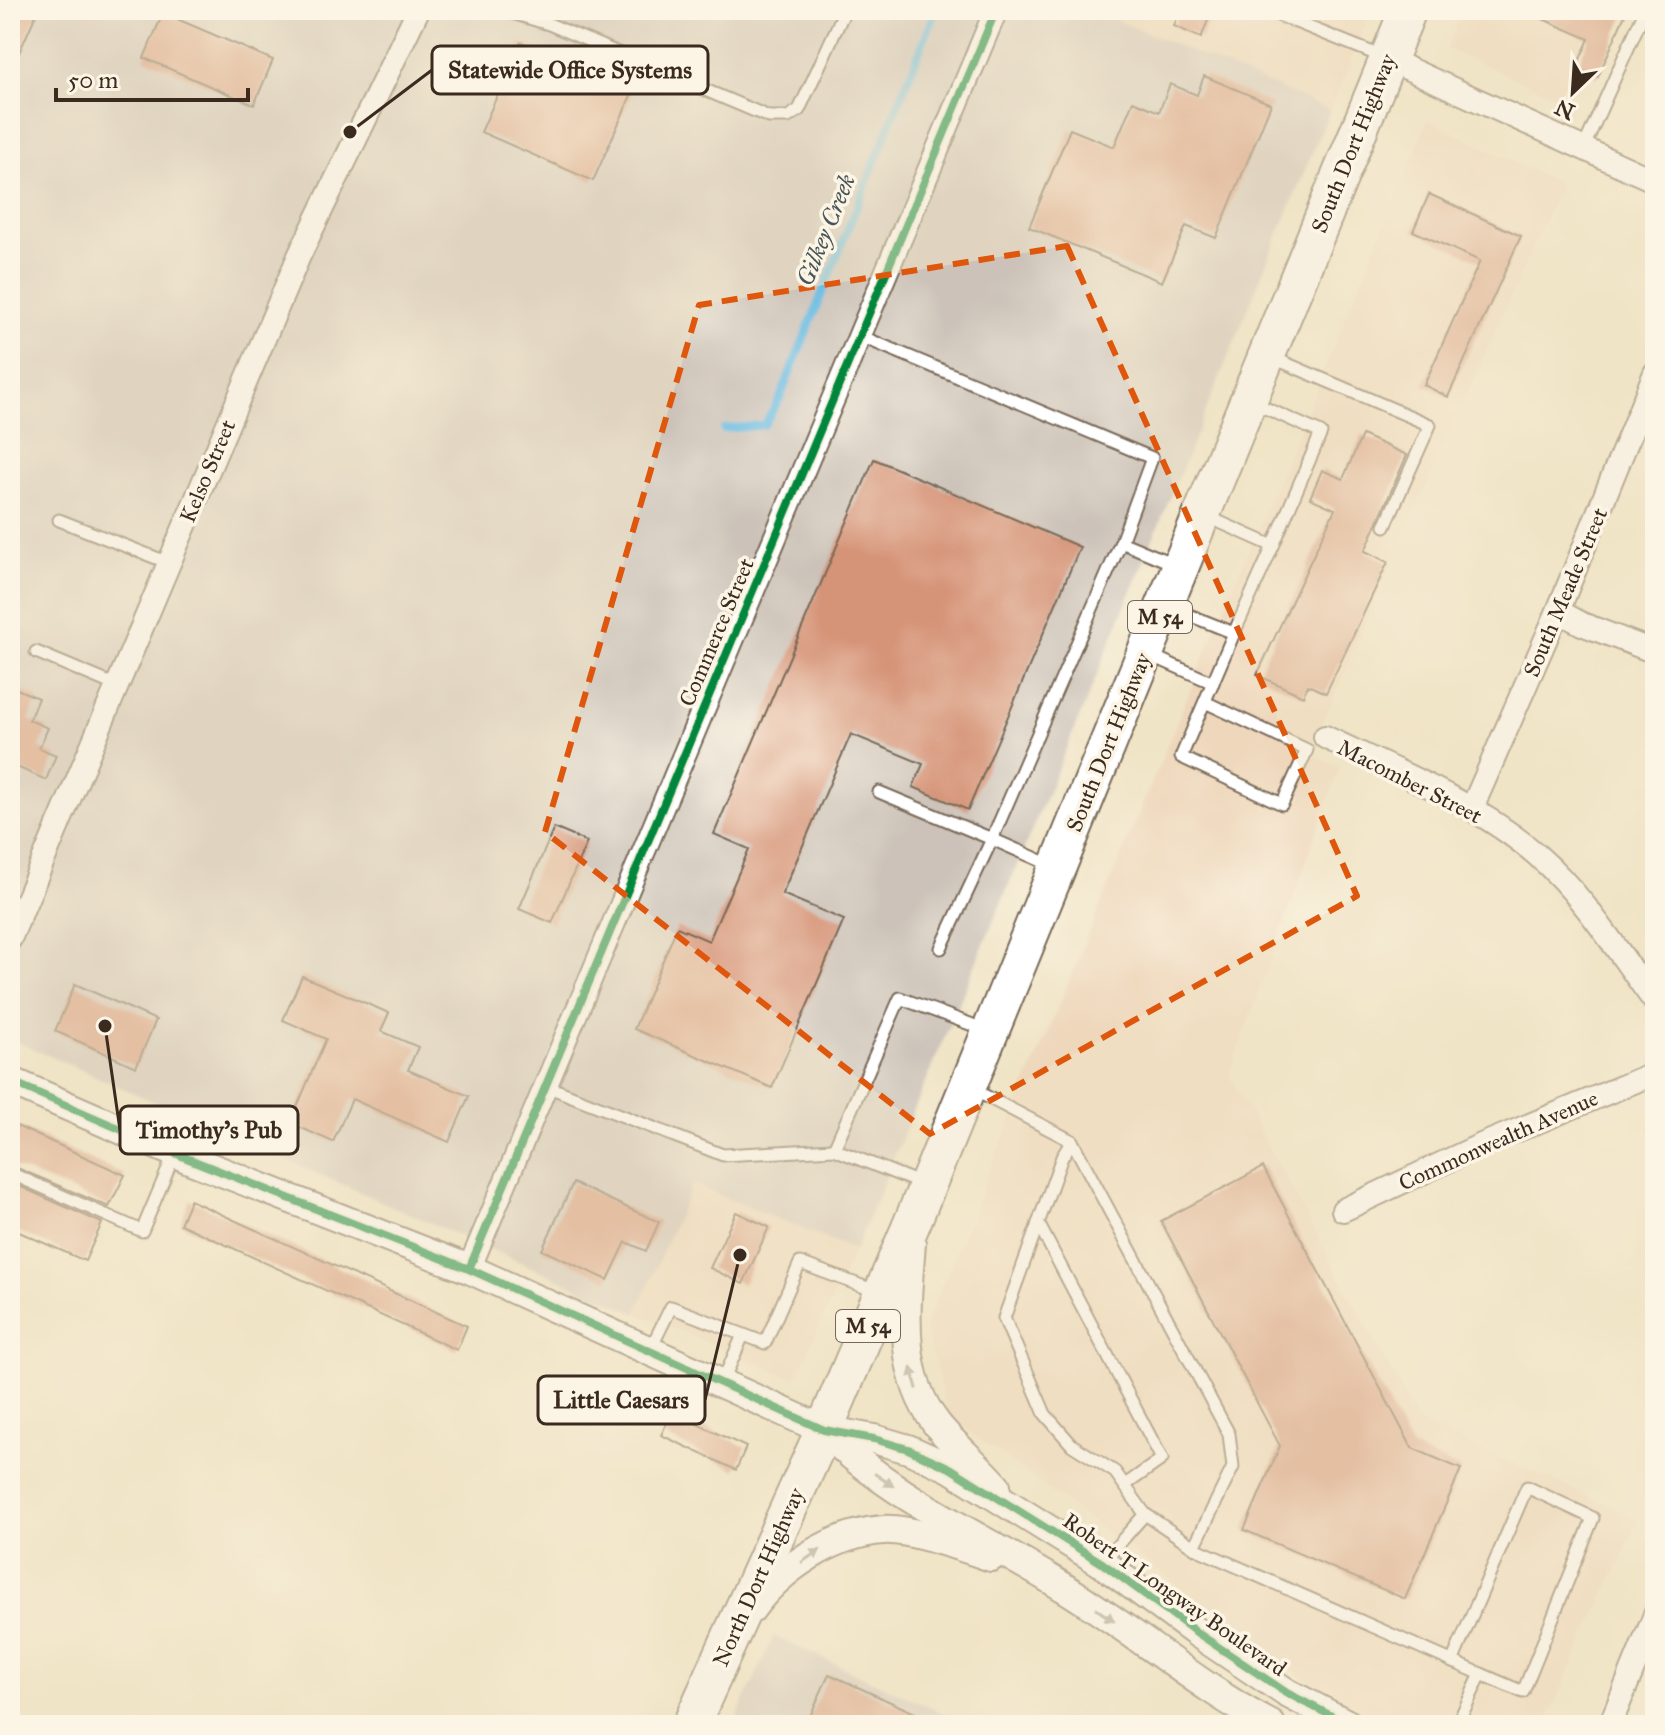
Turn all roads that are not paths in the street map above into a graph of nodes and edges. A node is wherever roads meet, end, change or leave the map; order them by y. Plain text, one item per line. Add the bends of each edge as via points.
1 (418, 10) edge
2 (502, 10) edge
3 (845, 10) edge
4 (996, 10) edge
5 (1266, 10) edge
6 (1408, 10) edge
7 (1645, 10) edge
8 (1292, 15) edge
9 (1387, 59) junction
10 (1584, 147) junction
11 (1655, 181) edge
12 (860, 336) junction
13 (1266, 355) junction
14 (1655, 373) edge
15 (1248, 400) junction
16 (1202, 514) junction
17 (59, 520) dead end
18 (1385, 526) dead end
19 (1121, 542) junction
20 (1273, 546) junction
21 (169, 563) junction
22 (1180, 567) junction
23 (1164, 605) junction
24 (1558, 611) junction
25 (1234, 633) junction
26 (36, 652) dead end
27 (1655, 652) edge
28 (1145, 653) junction
29 (1213, 683) junction
30 (117, 686) junction
31 (1205, 702) junction
32 (1325, 737) dead end
33 (879, 792) dead end
34 (1472, 808) junction
35 (992, 839) junction
36 (1056, 867) junction
37 (10, 939) edge
38 (941, 948) dead end
39 (1655, 1002) edge
40 (990, 1031) junction
41 (1655, 1073) edge
42 (10, 1081) edge
43 (546, 1086) junction
44 (968, 1087) junction
45 (1072, 1141) junction
46 (834, 1149) junction
47 (175, 1152) junction
48 (10, 1173) edge
49 (927, 1186) junction
50 (1343, 1210) dead end
51 (912, 1223) junction
52 (1038, 1223) junction
53 (469, 1269) junction
54 (882, 1293) junction
55 (743, 1335) junction
56 (650, 1350) junction
57 (722, 1383) junction
58 (824, 1430) junction
59 (1125, 1485) junction
60 (1012, 1505) junction
61 (1145, 1514) junction
62 (1194, 1547) junction
63 (1102, 1563) junction
64 (1068, 1590) junction
65 (1655, 1615) edge
66 (736, 1629) junction
67 (1452, 1662) junction
68 (1481, 1674) junction
69 (691, 1725) edge
70 (1271, 1725) edge
71 (1349, 1725) edge
72 (1457, 1725) edge
73 (1610, 1725) edge

1 - 21 street, Kelso Street via 299,256
2 - 3 lane via 549,24 769,117 788,117 799,110
4 - 12 street, Commerce Street
5 - 8 lane
6 - 9 main road, South Dort Highway / M 54
7 - 10 lane
8 - 9 lane
9 - 10 street
9 - 13 main road, South Dort Highway / M 54
10 - 11 street
12 - 19 lane via 1152,458
12 - 43 street, Commerce Street
13 - 15 main road, South Dort Highway / M 54
13 - 18 lane via 1430,425
14 - 24 street, South Meade Street
15 - 16 main road, South Dort Highway / M 54
15 - 20 lane via 1321,433
16 - 20 lane
16 - 22 main road, South Dort Highway / M 54
17 - 21 lane
19 - 22 lane
19 - 35 lane
20 - 25 lane
21 - 30 street, Kelso Street
22 - 23 main road, South Dort Highway / M 54
23 - 25 lane
23 - 28 main road, South Dort Highway / M 54
24 - 27 street
24 - 34 street, South Meade Street
25 - 29 lane
26 - 30 lane
28 - 29 lane
28 - 36 main road, South Dort Highway / M 54
29 - 31 lane
30 - 37 street, Kelso Street
31 - 31 lane via 1181,757 1282,804 1307,750
32 - 34 street, Macomber Street
33 - 35 lane
34 - 39 street, Macomber Street via 1537,855 1596,917
35 - 36 lane
35 - 38 lane
36 - 40 main road, South Dort Highway / M 54
40 - 44 main road, South Dort Highway / M 54
40 - 46 lane via 900,998
41 - 50 street, Commonwealth Avenue
42 - 47 street, Robert T Longway Boulevard
43 - 46 lane via 723,1155
43 - 53 street, Commerce Street
44 - 45 lane
44 - 49 main road, South Dort Highway / M 54
45 - 52 lane
45 - 62 lane via 1229,1434 1233,1467
46 - 49 lane
47 - 48 lane via 142,1231
47 - 53 street, Robert T Longway Boulevard
49 - 51 main road, South Dort Highway / M 54
51 - 54 main road, South Dort Highway / M 54
60 -> 51 street via 936,1423 918,1392 909,1360 906,1306
52 - 59 lane via 1162,1459
52 - 59 lane via 1004,1318 1045,1414 1072,1445 1115,1472
53 - 56 street, Robert T Longway Boulevard
54 - 55 lane via 800,1263 765,1343
54 - 58 main road, South Dort Highway / M 54
55 - 56 lane via 671,1307
55 - 57 lane
56 - 57 street, Robert T Longway Boulevard
57 - 58 street, Robert T Longway Boulevard
58 - 60 street, Robert T Longway Boulevard via 908,1449
58 -> 64 street, Robert T Longway Boulevard via 883,1480
58 - 66 main road, North Dort Highway / M 54
59 - 61 lane
60 - 63 street, Robert T Longway Boulevard
61 - 62 lane
61 - 63 lane
62 - 67 lane
63 - 71 street, Robert T Longway Boulevard via 1287,1693
66 -> 64 street via 765,1590 813,1554 834,1542 887,1529 989,1556
64 -> 70 street, Robert T Longway Boulevard
65 - 73 street
66 - 69 main road, North Dort Highway / M 54
67 - 68 lane
67 - 68 lane via 1527,1487 1593,1518 1523,1692
68 - 72 lane

